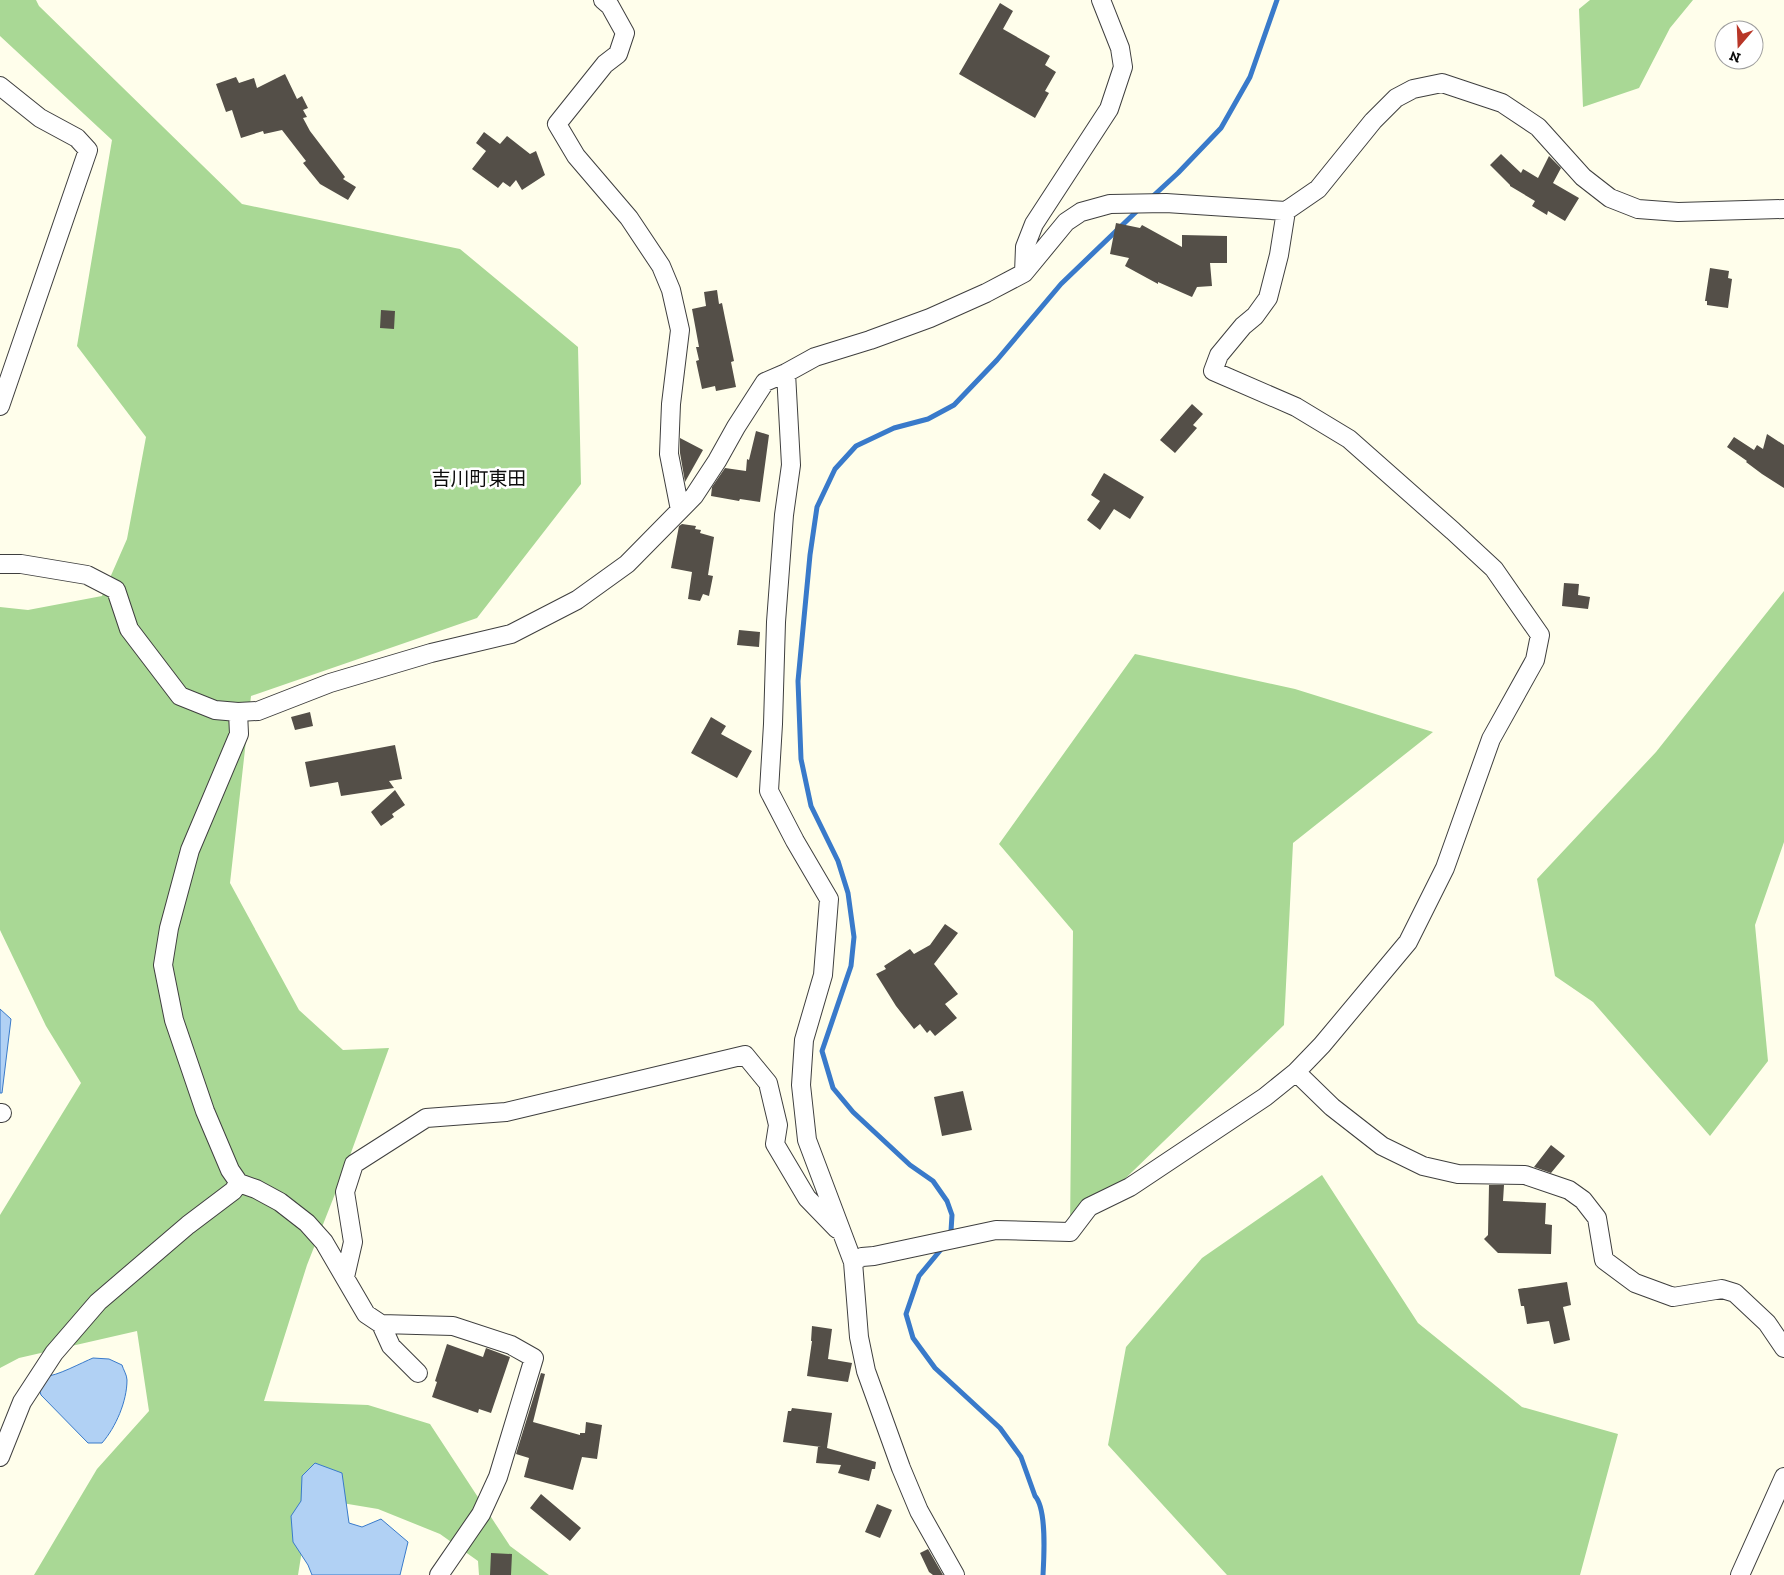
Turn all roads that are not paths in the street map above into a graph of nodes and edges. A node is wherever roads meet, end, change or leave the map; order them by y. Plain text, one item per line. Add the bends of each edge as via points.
1 (603, 0) edge
2 (1101, 0) edge
3 (0, 86) edge
4 (1784, 209) edge
5 (1286, 211) junction
6 (1024, 273) junction
7 (786, 373) junction
8 (0, 406) edge
9 (680, 510) junction
10 (0, 564) edge
11 (238, 712) junction
12 (1296, 1072) junction
13 (239, 1183) junction
14 (843, 1235) junction
15 (853, 1262) junction
16 (344, 1278) junction
17 (380, 1324) junction
18 (1784, 1348) edge
19 (418, 1373) dead end
20 (0, 1457) edge
21 (1784, 1477) edge
22 (439, 1575) edge
23 (955, 1575) edge
24 (1740, 1575) edge

1 - 9 street via 625,33 618,54 605,64 558,124 576,156 629,218 661,266 671,290 680,330 669,454
2 - 6 street via 1120,48 1123,67 1108,109 1034,224 1025,247
3 - 8 street via 40,118 78,138 88,150
4 - 5 street via 1678,212 1638,209 1610,198 1583,177 1538,127 1502,103 1442,83 1413,89 1396,98 1318,189
5 - 6 street via 1166,202 1110,204 1081,212 1066,222
5 - 12 street via 1280,255 1268,298 1219,355 1213,371 1296,407 1349,439 1494,569 1540,635 1535,660 1491,739 1446,868 1408,942
6 - 7 street via 930,318 815,357
7 - 9 street via 765,382 694,496
7 - 14 street via 791,465 776,622 769,791 829,899 823,975 804,1040 801,1085 807,1140
9 - 11 street via 627,564 577,600 511,634 431,653 330,683 258,711
10 - 11 street via 21,564 86,575 116,590 129,629 180,696 215,710
11 - 13 street via 239,734 190,850 169,928 163,965 174,1020 205,1111 230,1170
12 - 15 street via 1265,1097 1130,1187 1089,1207 1070,1232 996,1230 862,1256
12 - 18 street via 1332,1107 1382,1146 1423,1166 1458,1174 1525,1175 1568,1190 1583,1200 1597,1218 1604,1260 1635,1284 1673,1297 1722,1289 1735,1293 1767,1323
13 - 16 street via 280,1202 307,1223 324,1242
13 - 20 street via 98,1302 54,1353 22,1402
14 - 15 street
14 - 16 street via 807,1198 776,1144 778,1125 768,1083 745,1055 506,1112 426,1118 354,1164 345,1192 353,1242
15 - 23 street via 859,1338 866,1371 919,1511
16 - 17 street via 366,1314
17 - 19 street via 391,1346
17 - 22 street via 453,1326 511,1345 534,1358 498,1477 480,1514
21 - 24 street

